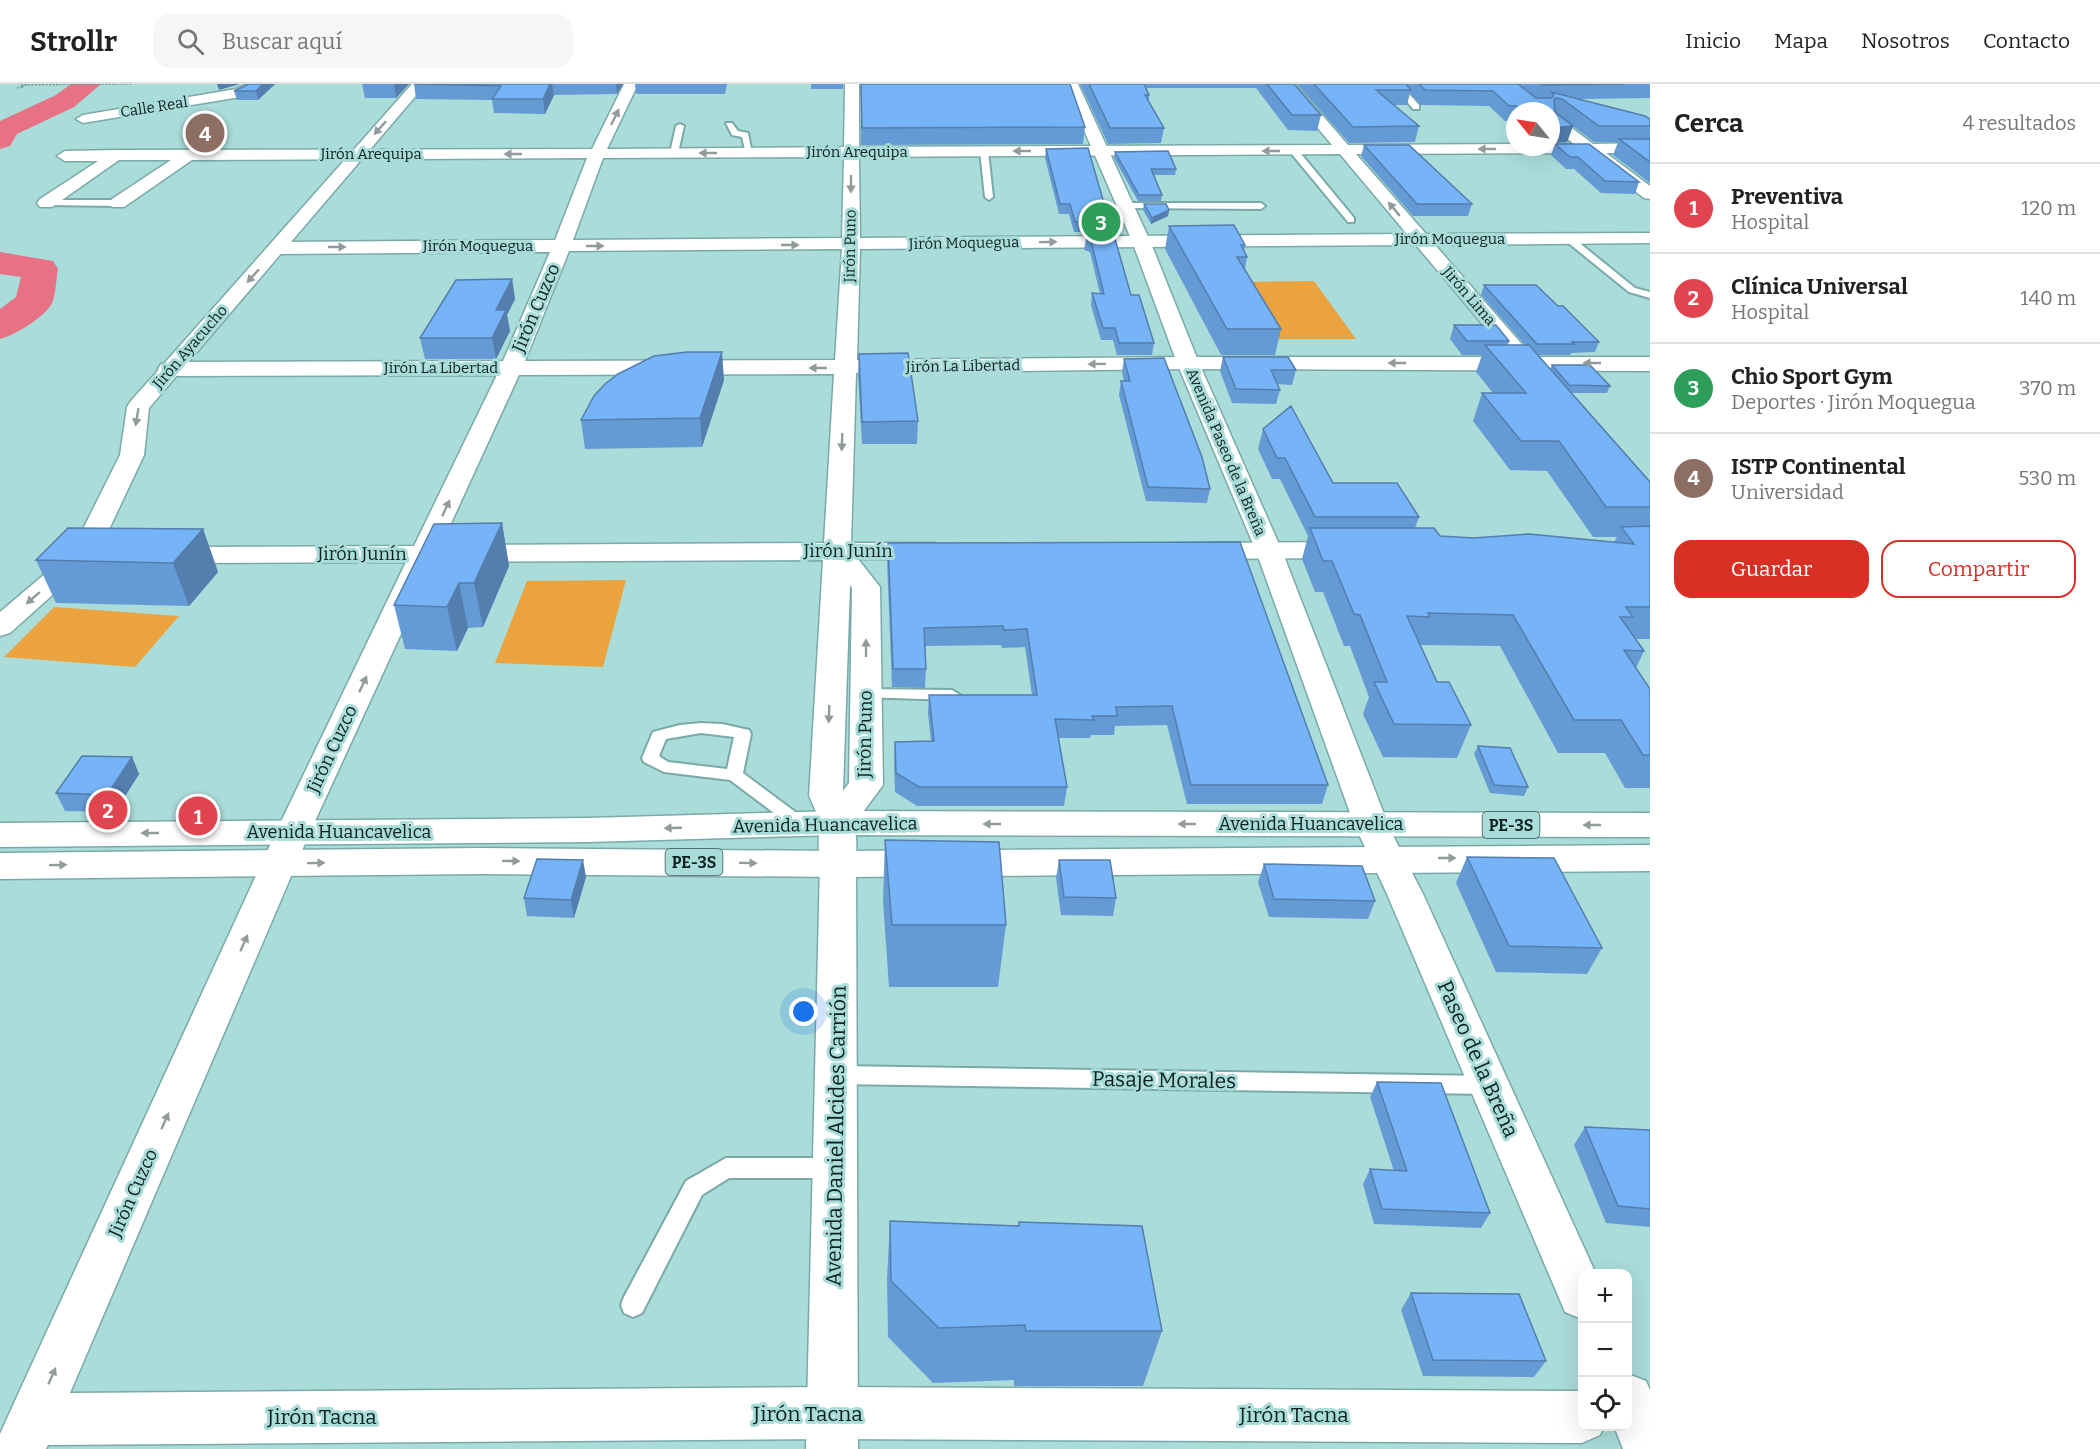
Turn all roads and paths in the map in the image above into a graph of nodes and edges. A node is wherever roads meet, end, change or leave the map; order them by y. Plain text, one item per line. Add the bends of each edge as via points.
1 (27, 84) edge
2 (132, 84) edge
3 (259, 84) edge
4 (418, 84) edge
5 (631, 84) edge
6 (852, 84) edge
7 (1071, 84) edge
8 (1288, 84) edge
9 (1396, 84) edge
10 (22, 85) edge
11 (32, 85) edge
12 (1416, 107) dead end
13 (83, 119) dead end
14 (729, 125) dead end
15 (680, 126) dead end
16 (1560, 126) edge
17 (1589, 148) junction
18 (1650, 148) edge
19 (1345, 150) junction
20 (984, 151) junction
21 (1101, 151) junction
22 (1294, 151) junction
23 (749, 152) junction
24 (850, 152) junction
25 (674, 153) junction
26 (358, 154) junction
27 (597, 154) junction
28 (117, 155) junction
29 (189, 155) junction
30 (65, 156) dead end
31 (1650, 194) edge
32 (989, 197) dead end
33 (46, 203) joint
34 (118, 203) joint
35 (1123, 205) junction
36 (1261, 206) dead end
37 (1351, 220) dead end
38 (1419, 238) junction
39 (1650, 238) edge
40 (1569, 239) junction
41 (1141, 241) junction
42 (851, 244) junction
43 (562, 246) junction
44 (278, 248) junction
45 (1650, 295) edge
46 (1188, 363) junction
47 (1526, 363) junction
48 (1650, 364) edge
49 (510, 368) junction
50 (845, 368) junction
51 (169, 369) junction
52 (1542, 381) edge
53 (1376, 550) edge
54 (837, 551) junction
55 (957, 551) edge
56 (1173, 551) edge
57 (1269, 551) junction
58 (424, 553) junction
59 (141, 555) edge
60 (0, 627) edge
61 (866, 694) junction
62 (971, 696) edge
63 (734, 775) junction
64 (800, 824) junction
65 (1650, 825) edge
66 (0, 835) edge
67 (1380, 841) junction
68 (837, 844) junction
69 (286, 848) junction
70 (1650, 858) edge
71 (0, 866) edge
72 (837, 1076) junction
73 (1490, 1085) junction
74 (836, 1168) junction
75 (1578, 1287) edge
76 (633, 1305) dead end
77 (1578, 1416) edge
78 (832, 1431) edge
79 (26, 1434) edge

1 - 10 path, bridge
2 - 11 path
3 - 13 main road, Calle Real via 240,93
4 -> 26 main road, Jirón Ayacucho
27 -> 5 main road, Jirón Cuzco
6 - 24 main road, Jirón Puno
7 - 21 main road, Avenida Paseo de la Breña
8 - 19 main road, Jirón Lima
9 - 12 lane
10 - 11 path
14 - 23 lane via 735,133 745,135
15 - 25 lane
16 - 17 main road
17 - 18 main road, Jirón Arequipa
17 -> 19 main road, Jirón Arequipa
17 - 31 main road
19 - 22 main road, Jirón Arequipa
38 -> 19 main road, Jirón Lima
21 -> 20 main road, Jirón Arequipa
20 - 24 main road, Jirón Arequipa
20 - 32 lane
22 -> 21 main road, Jirón Arequipa
21 - 35 main road, Avenida Paseo de la Breña
22 - 37 lane
23 - 24 main road, Jirón Arequipa
23 -> 25 main road, Jirón Arequipa
24 -> 42 main road, Jirón Puno
25 - 27 main road, Jirón Arequipa
27 -> 26 main road, Jirón Arequipa
26 - 29 main road, Jirón Arequipa
26 - 44 main road, Jirón Ayacucho
27 - 43 main road, Jirón Cuzco
28 - 29 main road, Jirón Arequipa
28 - 30 main road, Jirón Arequipa
28 - 33 main road
29 - 34 main road
33 - 34 lane
35 - 36 lane
35 - 41 main road, Avenida Paseo de la Breña
38 - 40 main road, Jirón Moquegua
38 - 41 main road, Jirón Moquegua
38 - 47 main road, Jirón Lima
39 - 40 main road, Jirón Moquegua
40 - 45 lane via 1632,290
42 -> 41 main road, Jirón Moquegua
41 - 46 main road, Avenida Paseo de la Breña
43 -> 42 main road, Jirón Moquegua
42 - 50 main road, Jirón Puno
44 -> 43 main road, Jirón Moquegua
43 - 49 main road, Jirón Cuzco
44 -> 51 main road, Jirón Ayacucho
47 -> 46 main road, Jirón La Libertad
46 -> 50 main road, Jirón La Libertad
46 - 57 main road, Avenida Paseo de la Breña
48 -> 47 main road, Jirón La Libertad
47 - 52 main road, Jirón Lima
50 -> 49 main road, Jirón La Libertad
49 - 51 main road, Jirón La Libertad
58 -> 49 main road, Jirón Cuzco
50 -> 54 main road, Jirón Puno
51 -> 60 main road, Jirón Ayacucho via 138,407 132,455 94,555
53 - 57 main road
54 - 55 main road, Jirón Junín
54 - 58 main road, Jirón Junín
61 -> 54 main road, Jirón Puno via 866,587
54 -> 68 main road, Jirón Puno via 826,796
56 - 57 main road
57 - 67 main road, Avenida Paseo de la Breña
58 - 59 main road, Jirón Junín
69 -> 58 main road, Jirón Cuzco
61 - 62 lane
61 - 68 main road, Jirón Puno via 866,785
63 - 63 lane via 664,767 650,758 659,736 679,729 724,728 743,734
63 - 64 lane
64 - 68 main road, Avenida Huancavelica / PE-3S
64 -> 69 main road, Avenida Huancavelica / PE-3S via 588,830
65 -> 67 main road, Avenida Huancavelica / PE-3S
69 -> 66 main road, Avenida Huancavelica / PE-3S
67 - 68 main road, Avenida Huancavelica / PE-3S
67 -> 70 main road, Avenida Huancavelica / PE-3S
67 - 73 main road, Paseo de la Breña
69 -> 68 main road, Avenida Huancavelica / PE-3S via 482,861
68 - 72 main road, Avenida Daniel Alcides Carrión
71 -> 69 main road, Avenida Huancavelica / PE-3S
79 -> 69 main road, Jirón Cuzco
72 - 73 lane, Pasaje Morales
72 - 74 main road, Avenida Daniel Alcides Carrión
73 - 75 main road, Paseo de la Breña
74 - 76 lane via 726,1168 694,1188
74 - 78 main road, Avenida Daniel Alcides Carrión
77 - 78 main road, Jirón Tacna
78 - 79 main road, Jirón Tacna

